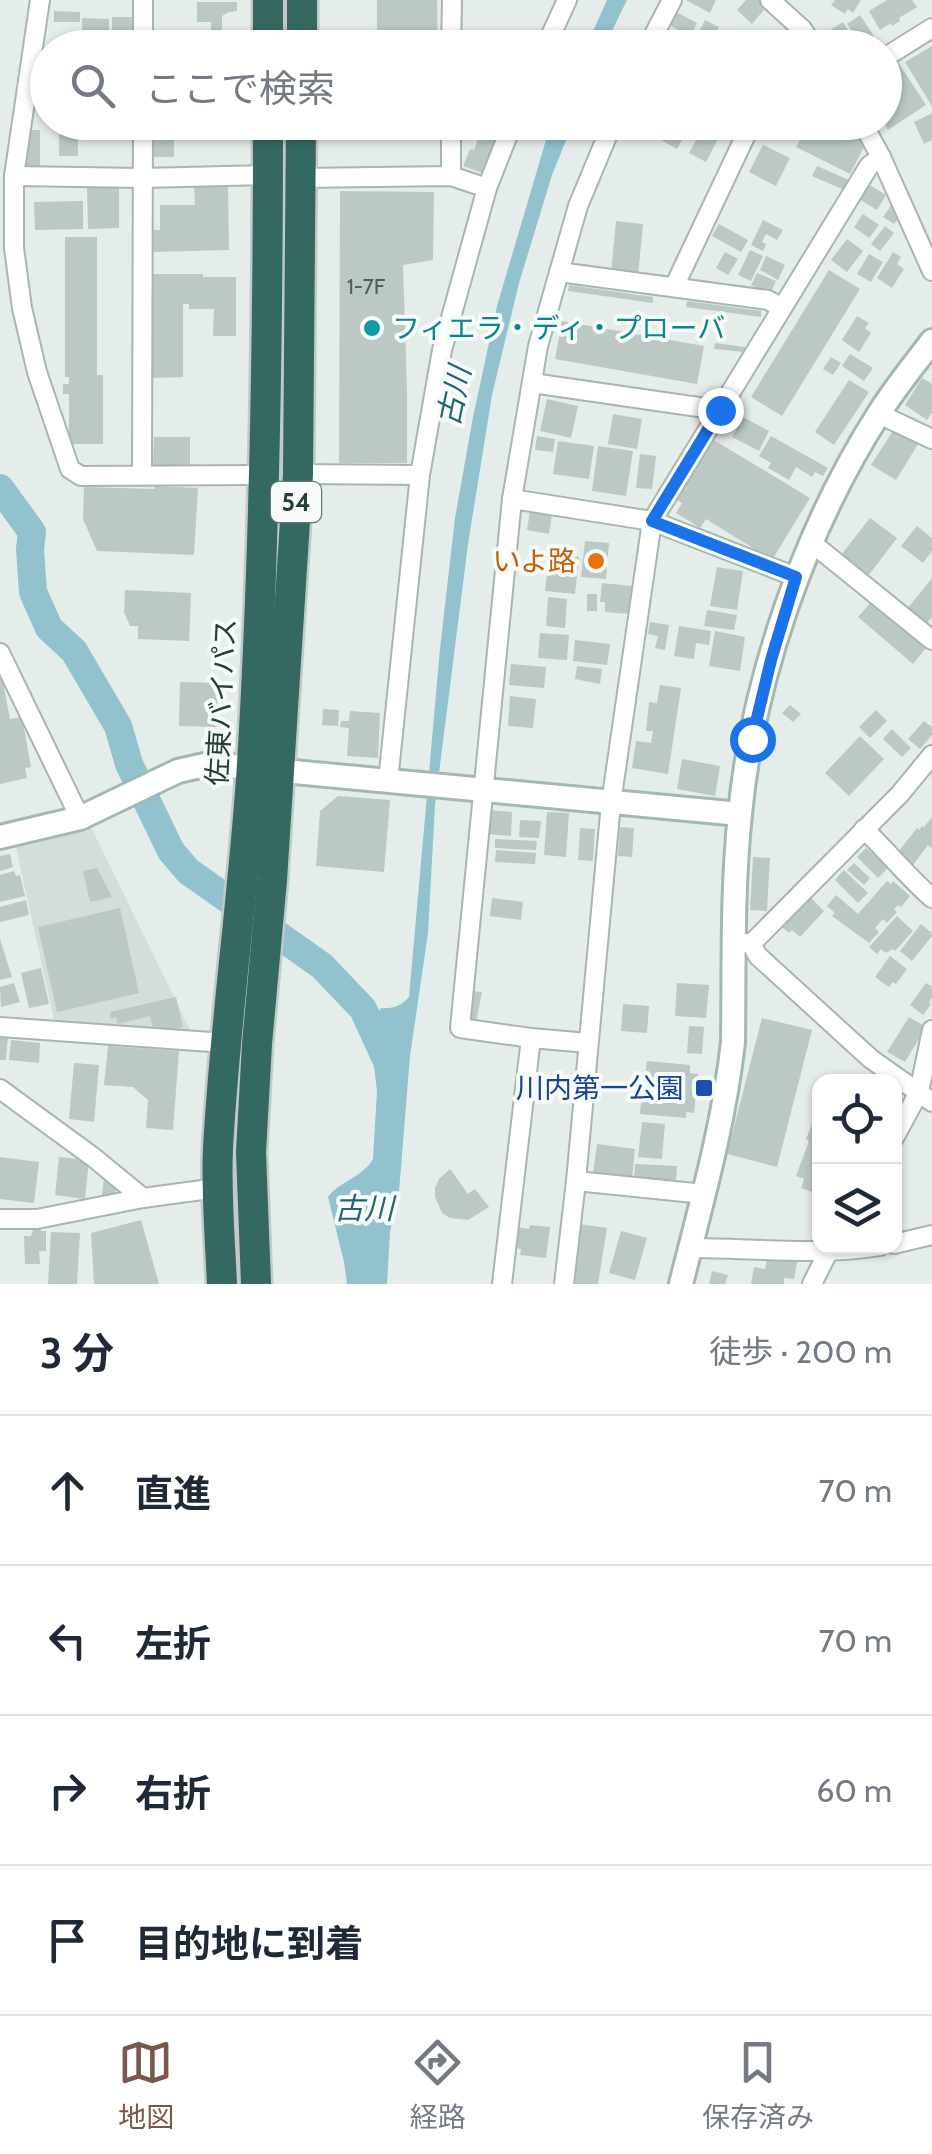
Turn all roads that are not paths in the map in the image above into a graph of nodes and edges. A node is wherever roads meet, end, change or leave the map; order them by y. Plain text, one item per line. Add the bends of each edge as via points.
1 (40, 0) edge
2 (143, 0) edge
3 (268, 0) edge
4 (302, 0) edge
5 (452, 0) edge
6 (566, 0) edge
7 (672, 0) edge
8 (770, 0) edge
9 (932, 28) edge
10 (802, 29) edge
11 (36, 30) edge
12 (143, 30) edge
13 (268, 30) edge
14 (302, 30) edge
15 (452, 30) edge
16 (553, 30) edge
17 (656, 30) edge
18 (902, 47) edge
19 (30, 68) edge
20 (143, 140) edge
21 (268, 140) edge
22 (302, 140) edge
23 (451, 140) edge
24 (505, 140) edge
25 (606, 140) edge
26 (743, 140) edge
27 (872, 140) edge
28 (881, 157) junction
29 (268, 175) junction
30 (14, 176) junction
31 (451, 176) junction
32 (143, 178) junction
33 (301, 178) junction
34 (487, 188) junction
35 (560, 272) junction
36 (932, 272) edge
37 (674, 286) junction
38 (782, 308) junction
39 (932, 341) edge
40 (532, 384) junction
41 (720, 410) junction
42 (879, 414) junction
43 (932, 439) edge
44 (298, 474) junction
45 (142, 475) junction
46 (265, 475) junction
47 (420, 475) junction
48 (512, 499) junction
49 (652, 521) junction
50 (812, 544) junction
51 (796, 577) junction
52 (930, 634) edge
53 (0, 653) edge
54 (932, 755) edge
55 (266, 768) junction
56 (398, 782) junction
57 (472, 788) junction
58 (611, 804) junction
59 (740, 814) junction
60 (87, 816) junction
61 (864, 829) junction
62 (0, 837) edge
63 (932, 898) edge
64 (743, 942) junction
65 (0, 1028) edge
66 (932, 1030) edge
67 (531, 1038) junction
68 (588, 1042) junction
69 (225, 1043) junction
70 (0, 1090) edge
71 (926, 1097) edge
72 (902, 1128) edge
73 (576, 1181) junction
74 (217, 1188) junction
75 (704, 1194) junction
76 (142, 1198) junction
77 (0, 1220) edge
78 (932, 1235) edge
79 (902, 1242) edge
80 (690, 1248) junction
81 (812, 1250) edge
82 (832, 1254) edge
83 (222, 1284) edge
84 (256, 1284) edge
85 (502, 1284) edge
86 (564, 1284) edge
87 (681, 1284) edge
88 (812, 1284) edge

1 - 11 street
2 - 12 street
3 - 13 highway
4 - 14 highway
5 - 15 street
6 - 16 street
7 - 17 street
8 - 10 street
9 - 18 street
19 - 30 street
20 - 32 street
21 - 29 highway, 佐東バイパス / 54
22 - 33 highway, 佐東バイパス / 54
23 - 31 street
24 - 34 street
25 - 35 street
26 - 37 street
27 - 28 street
28 - 36 street
28 - 38 street
29 - 32 street
29 - 46 highway, 佐東バイパス / 54
30 - 32 street
30 - 45 street via 22,308 70,469 81,476
31 - 33 street
31 - 34 street
32 - 45 street
33 - 44 highway, 佐東バイパス / 54
34 - 47 street via 442,350
35 - 37 street
35 - 40 street
37 - 38 street via 768,300
38 - 41 street
39 - 42 street
40 - 41 street
40 - 48 street
41 - 49 street
42 - 43 street
42 - 50 street
44 - 47 street
44 - 55 highway, 佐東バイパス / 54
45 - 46 street
46 - 55 highway, 佐東バイパス / 54
47 - 56 street
48 - 49 street
48 - 57 street
49 - 51 street
49 - 58 street
50 - 51 street
50 - 52 street
51 - 59 street via 752,739
53 - 60 street
54 - 61 street
55 - 56 street
55 - 60 street via 190,767
55 - 69 highway, 佐東バイパス / 54 via 242,860
55 - 84 highway, 佐東バイパス / 54 via 272,880 251,1152
56 - 57 street
57 - 58 street
57 - 67 street via 460,1028
58 - 59 street
58 - 68 street
59 - 64 street
60 - 62 street
61 - 63 street
61 - 64 street
64 - 71 street via 871,1059
64 - 75 street via 729,1078
65 - 69 street
66 - 71 street
67 - 68 street
67 - 85 street
68 - 73 street
69 - 74 highway, 佐東バイパス / 54
70 - 76 street
71 - 72 street
73 - 75 street
73 - 86 street
74 - 76 street
74 - 83 highway, 佐東バイパス / 54
75 - 80 street
76 - 77 street
78 - 79 street
80 - 81 street
80 - 87 street
82 - 88 street

